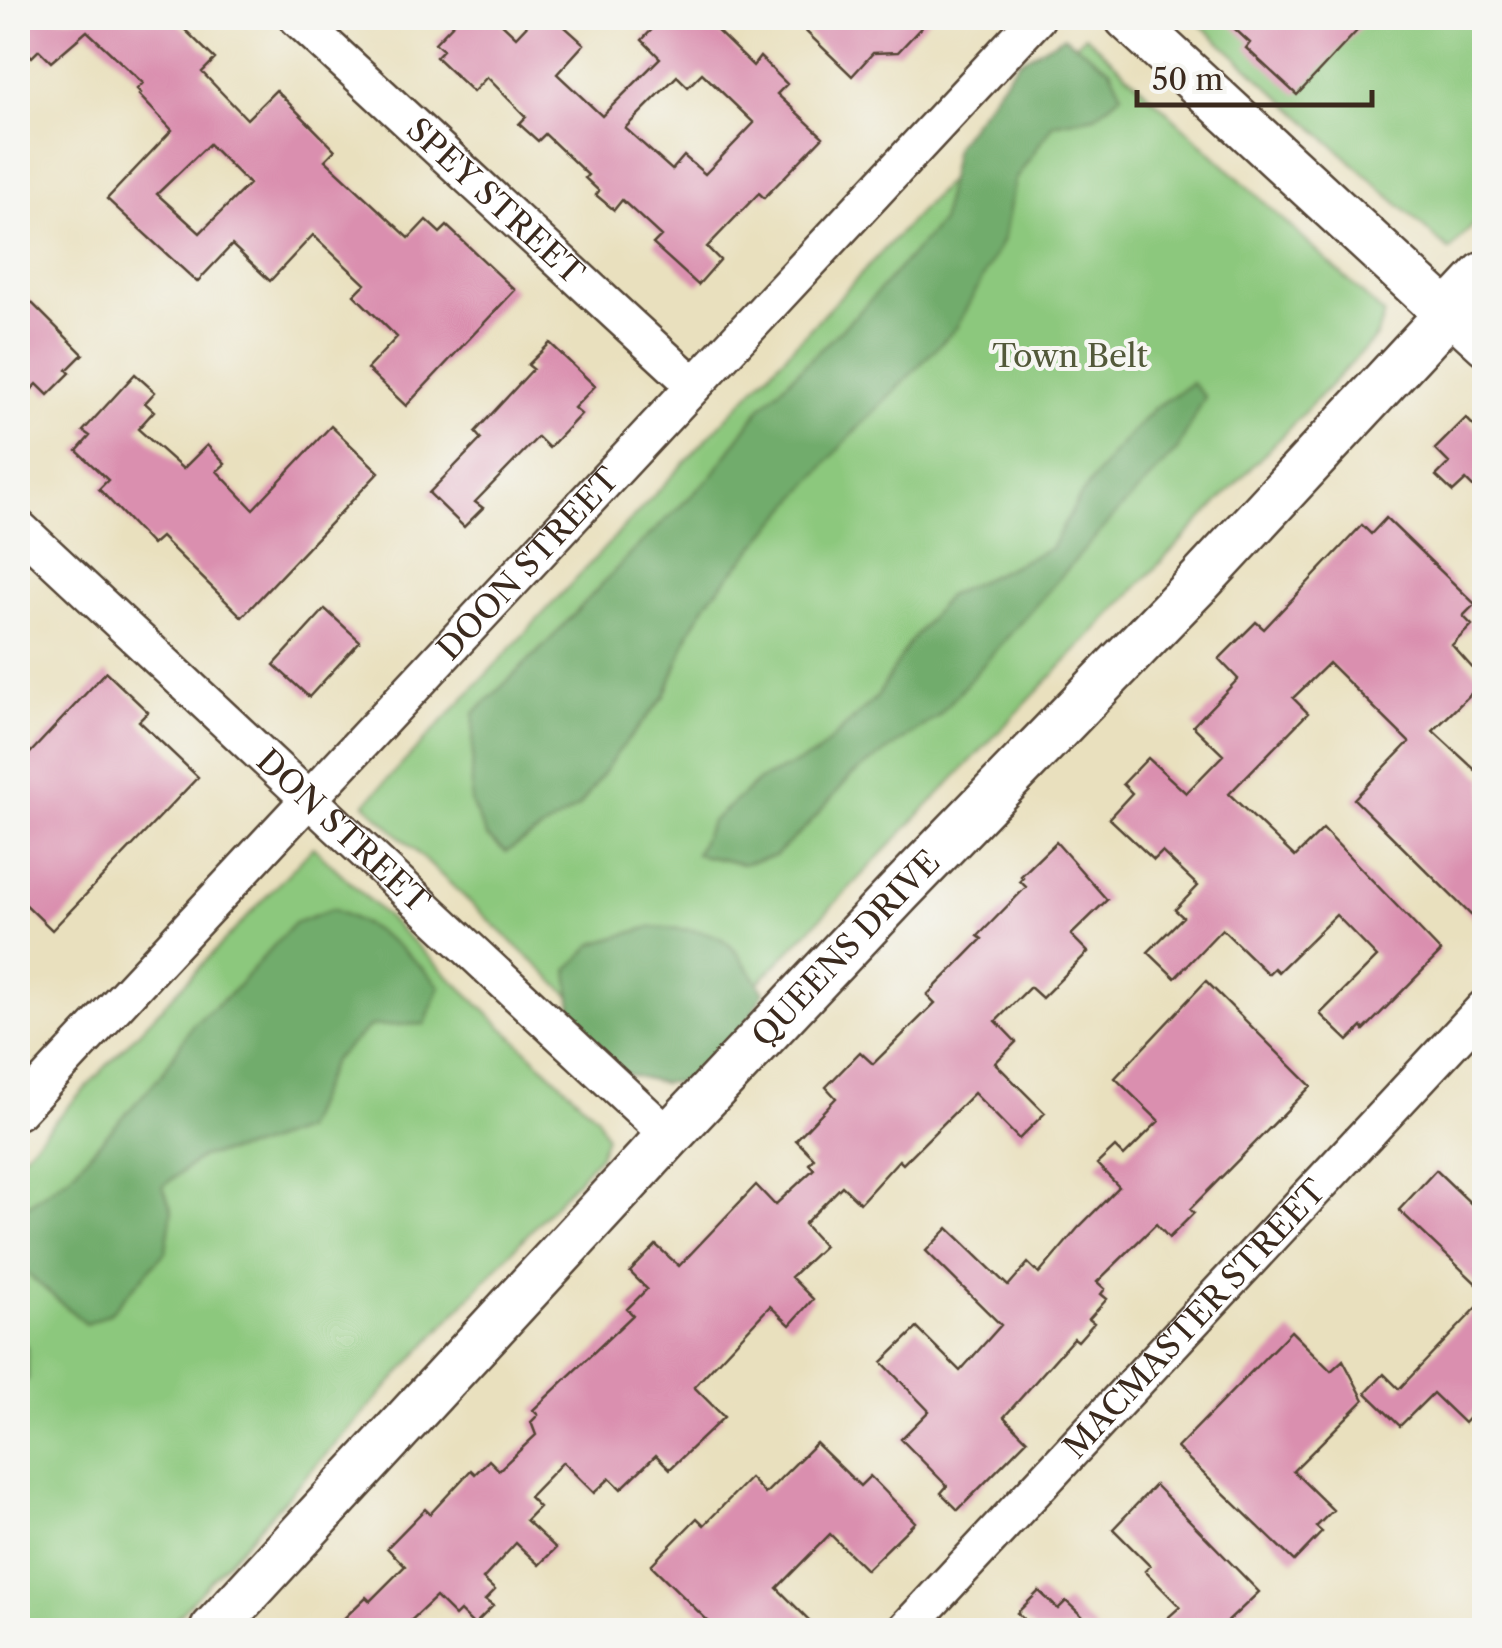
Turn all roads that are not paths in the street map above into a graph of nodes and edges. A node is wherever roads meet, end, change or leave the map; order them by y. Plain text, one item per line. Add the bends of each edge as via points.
1 (297, 18) edge
2 (1037, 18) edge
3 (1128, 18) edge
4 (1484, 275) edge
5 (1448, 314) junction
6 (1484, 347) edge
7 (694, 385) junction
8 (18, 527) edge
9 (308, 800) junction
10 (1484, 1008) edge
11 (18, 1110) edge
12 (669, 1136) junction
13 (213, 1630) edge
14 (905, 1630) edge

1 - 7 street, SPEY STREET
2 - 7 street, DOON STREET
3 - 5 main road
4 - 5 main road, QUEENS DRIVE
5 - 6 street
5 - 12 main road, QUEENS DRIVE
7 - 9 street, DOON STREET
8 - 9 street, DON STREET
9 - 11 street, DOON STREET
9 - 12 street, DON STREET
10 - 14 street, MACMASTER STREET
12 - 13 main road, QUEENS DRIVE

